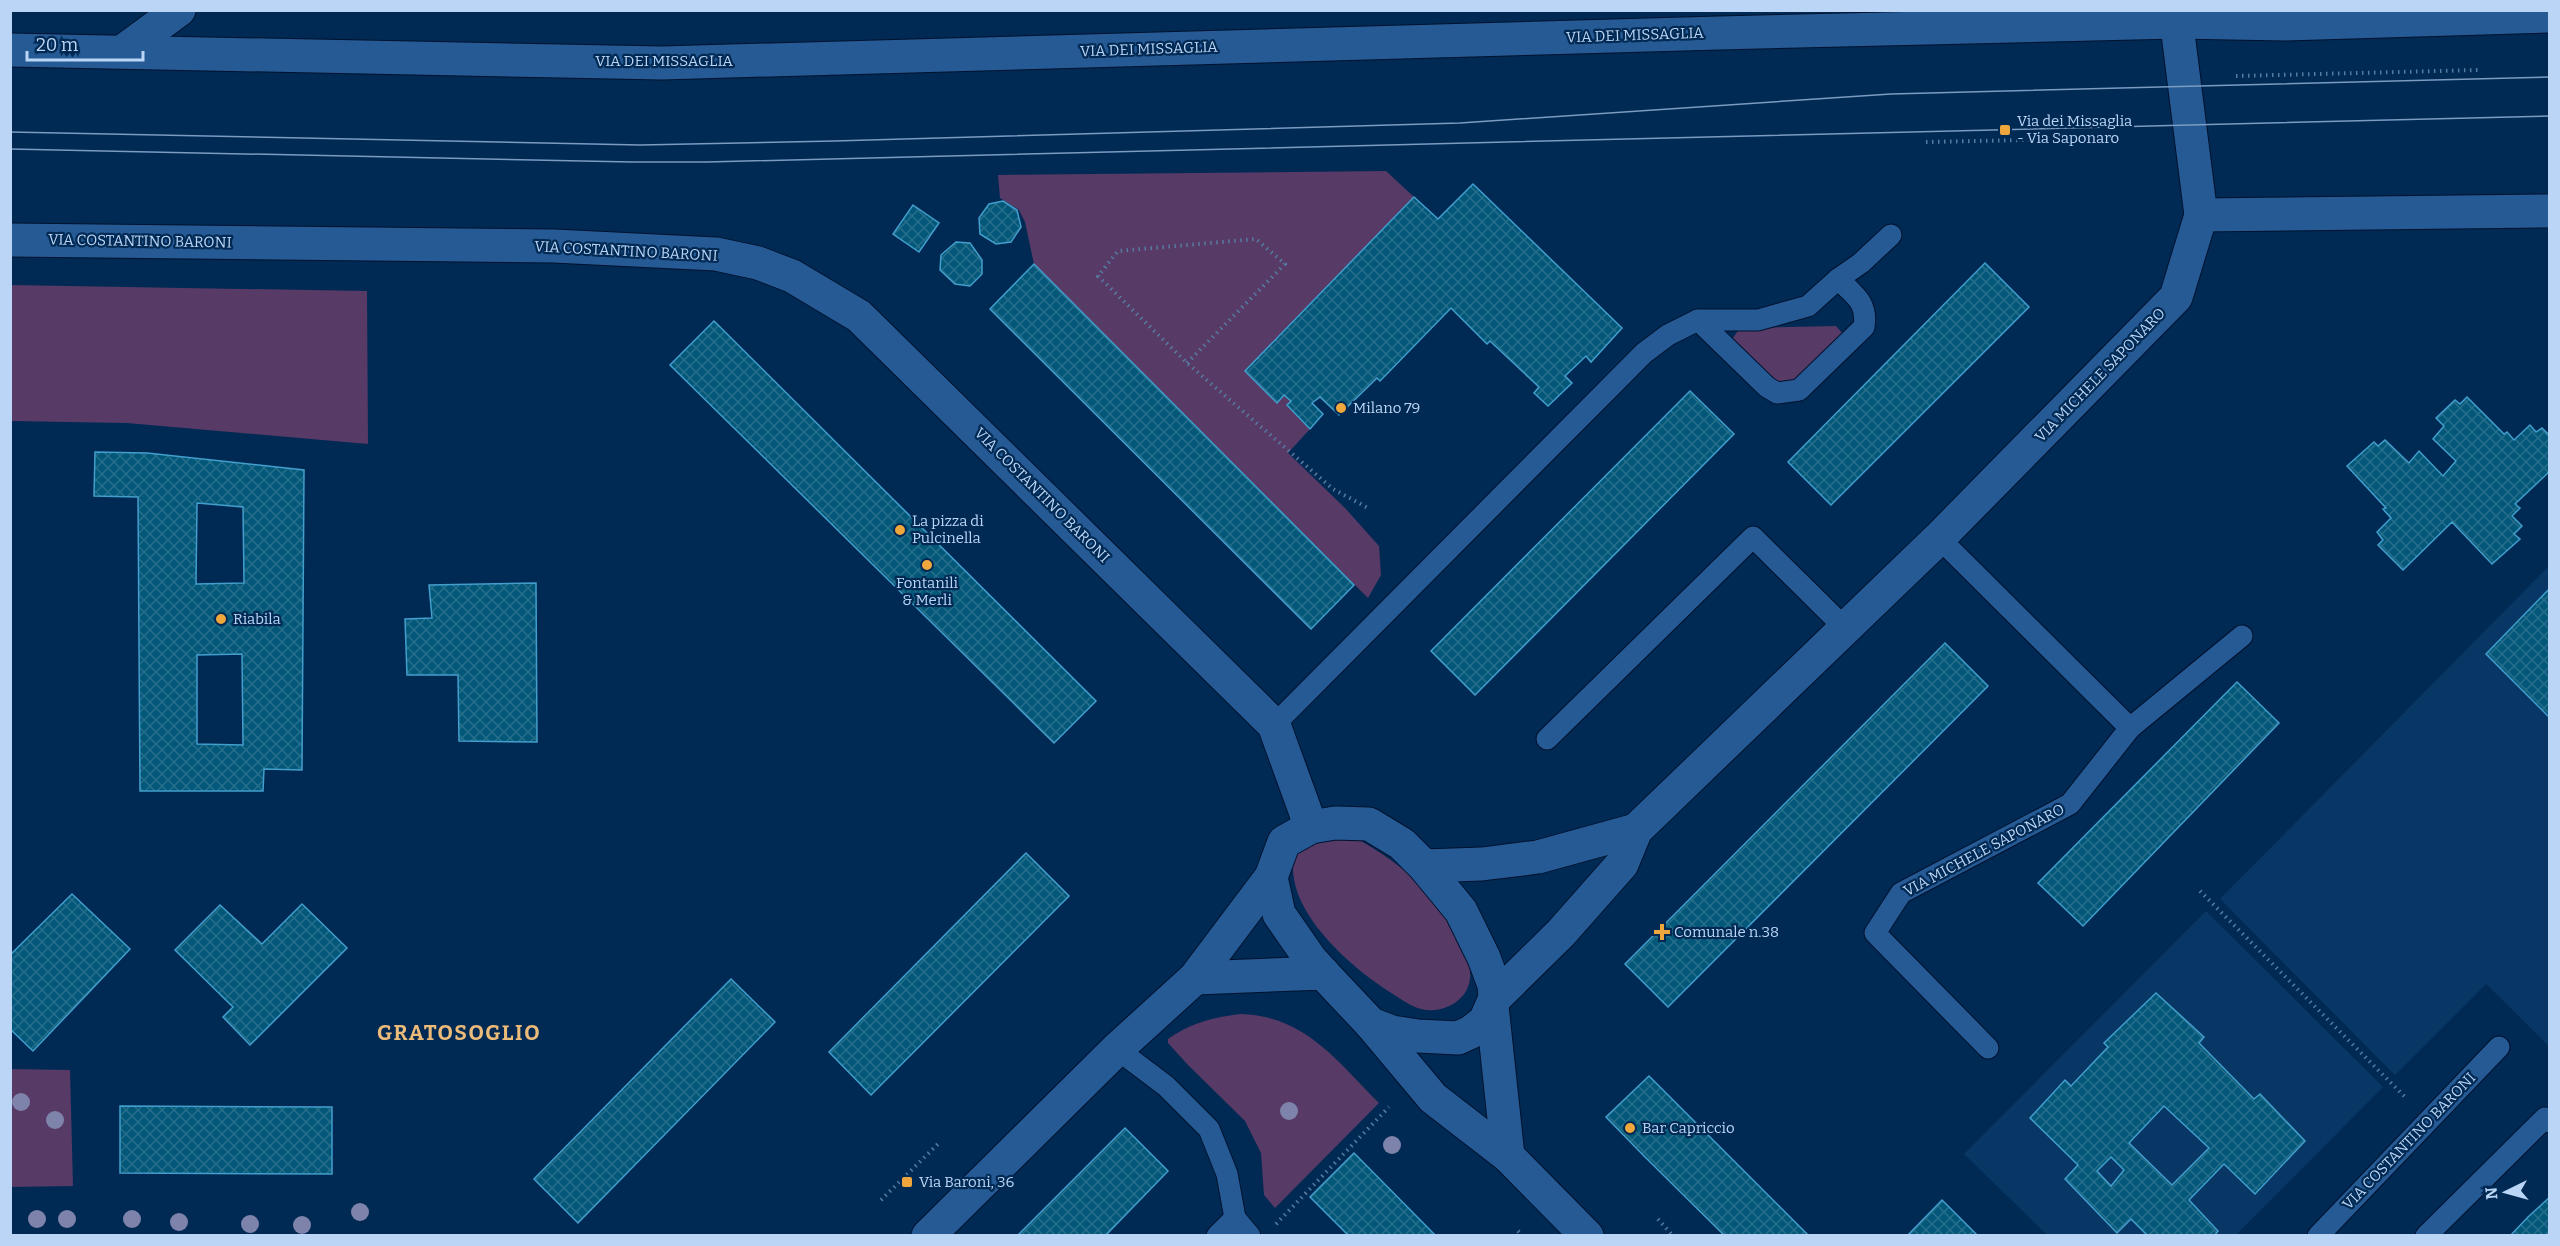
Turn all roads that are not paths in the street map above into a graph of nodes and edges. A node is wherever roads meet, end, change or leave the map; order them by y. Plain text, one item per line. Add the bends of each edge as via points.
1 (179, 10) edge
2 (2176, 16) edge
3 (2550, 16) edge
4 (10, 50) edge
5 (123, 51) junction
6 (2550, 211) edge
7 (2201, 215) junction
8 (1891, 235) dead end
9 (10, 240) edge
10 (1838, 279) junction
11 (1698, 320) junction
12 (1939, 538) junction
13 (1846, 628) junction
14 (2242, 636) dead end
15 (1274, 725) junction
16 (2130, 728) junction
17 (1547, 739) dead end
18 (1311, 827) junction
19 (1636, 830) junction
20 (1424, 866) junction
21 (1271, 878) junction
22 (1323, 973) junction
23 (1196, 978) junction
24 (1494, 1002) junction
25 (1371, 1024) junction
26 (2499, 1047) dead end
27 (1988, 1048) dead end
28 (1118, 1049) junction
29 (2550, 1122) edge
30 (1508, 1156) junction
31 (1235, 1218) junction
32 (928, 1236) edge
33 (1217, 1236) edge
34 (1250, 1236) edge
35 (1587, 1236) edge
36 (2318, 1236) edge
37 (2426, 1236) edge

1 - 5 street
2 - 3 street, VIA DEI MISSAGLIA via 2266,25
2 - 5 street, VIA DEI MISSAGLIA via 662,63
2 - 7 street, VIA MICHELE SAPONARO
4 - 5 street, VIA DEI MISSAGLIA
6 - 7 street
7 - 12 street, VIA MICHELE SAPONARO via 2176,297
8 - 10 lane
9 - 15 street, VIA COSTANTINO BARONI via 555,246 716,254 758,263 792,276 859,316
10 - 11 lane via 1808,306 1758,320
10 - 11 lane via 1863,305 1864,327 1799,390 1777,393 1767,387
11 - 15 lane via 1644,353
12 - 13 street, VIA MICHELE SAPONARO
12 - 16 lane
13 - 17 lane via 1753,537
13 - 19 street, VIA MICHELE SAPONARO
14 - 16 lane, VIA MICHELE SAPONARO
15 - 18 street, VIA COSTANTINO BARONI
16 - 27 lane, VIA MICHELE SAPONARO via 2070,804 1901,893 1875,933
18 - 20 street via 1369,824 1402,844
18 - 21 street via 1284,843
19 - 20 street, VIA MICHELE SAPONARO via 1538,857
19 - 24 street, VIA MICHELE SAPONARO via 1622,864
20 - 24 street via 1461,911 1494,985
21 - 22 street via 1279,914
21 - 23 street
22 - 23 street
22 - 25 street
23 - 28 street
24 - 25 street via 1485,1021 1458,1038 1392,1032
24 - 30 street
25 - 30 street via 1433,1098
26 - 36 lane, VIA COSTANTINO BARONI
28 - 31 lane via 1166,1086 1209,1129 1227,1174
28 - 32 street
29 - 37 lane via 2545,1118
30 - 35 street
31 - 33 lane
31 - 34 lane

